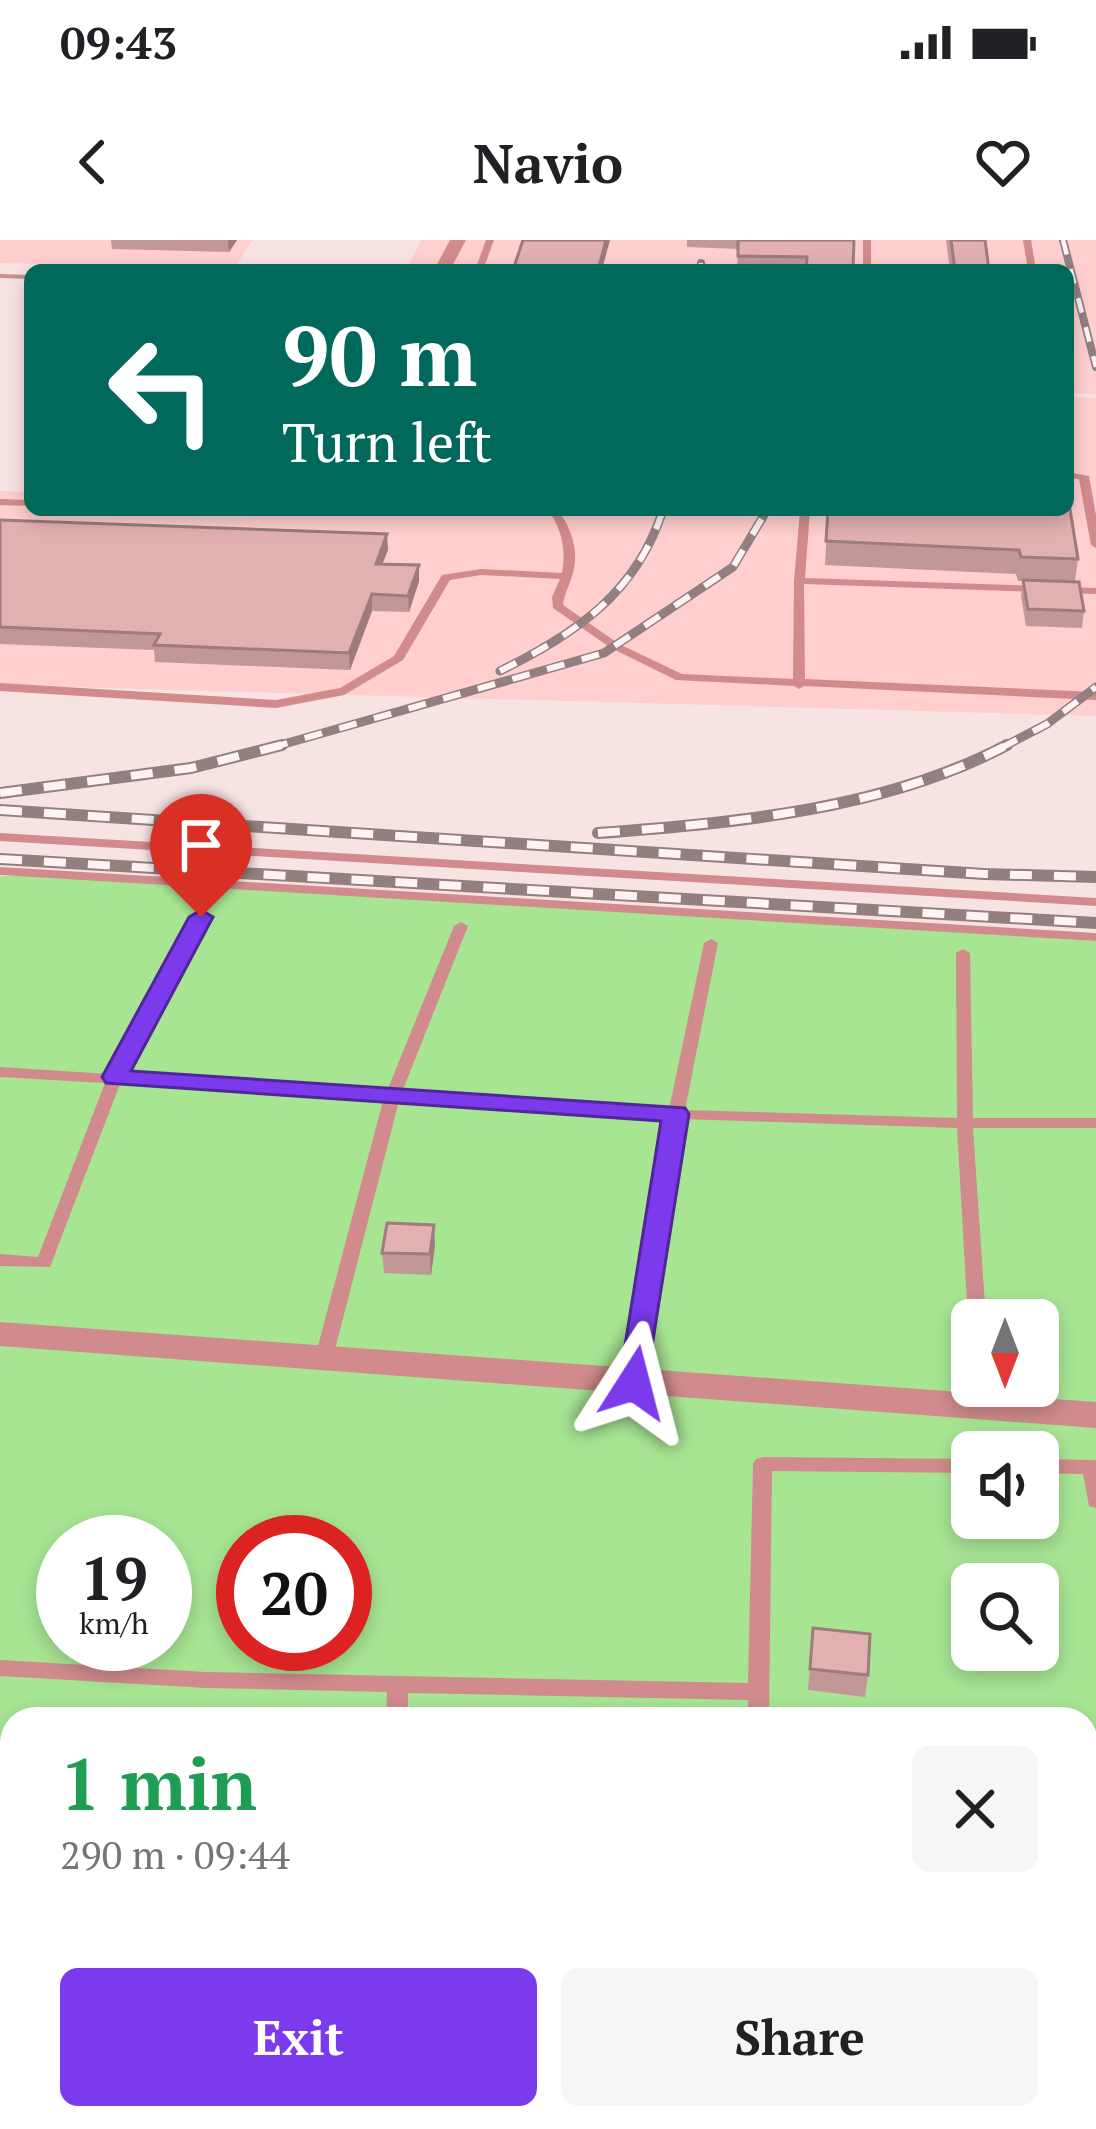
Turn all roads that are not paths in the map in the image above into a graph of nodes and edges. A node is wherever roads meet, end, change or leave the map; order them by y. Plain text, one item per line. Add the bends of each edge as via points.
1 (1074, 475) edge
2 (557, 516) edge
3 (805, 516) edge
4 (1096, 545) edge
5 (567, 576) junction
6 (800, 581) junction
7 (1096, 592) edge
8 (800, 685) junction
9 (0, 687) edge
10 (1096, 696) edge
11 (0, 837) edge
12 (0, 871) edge
13 (1096, 902) edge
14 (201, 917) dead end
15 (460, 926) dead end
16 (1096, 937) edge
17 (711, 943) dead end
18 (963, 953) dead end
19 (0, 1072) edge
20 (115, 1077) junction
21 (392, 1099) junction
22 (676, 1114) junction
23 (965, 1123) junction
24 (1096, 1123) edge
25 (0, 1260) edge
26 (976, 1299) edge
27 (0, 1334) edge
28 (323, 1361) junction
29 (634, 1383) junction
30 (951, 1395) edge
31 (1048, 1407) edge
32 (1096, 1415) edge
33 (951, 1466) edge
34 (1059, 1466) edge
35 (1094, 1467) edge
36 (1096, 1501) edge
37 (0, 1668) edge
38 (398, 1685) junction
39 (760, 1692) junction
40 (398, 1707) edge
41 (759, 1707) edge

1 - 4 lane via 1084,476
2 - 5 lane via 569,535
3 - 6 lane
5 - 8 lane via 557,606 646,662 680,676
5 - 9 lane via 446,577 399,658 344,691 276,704
6 - 7 lane
6 - 8 lane
8 - 10 lane
11 - 13 lane
12 - 16 lane
14 - 20 lane
15 - 21 lane
17 - 22 lane
18 - 23 lane
19 - 20 lane
20 - 21 lane
20 - 25 lane via 44,1263
21 - 22 lane
21 - 28 lane
22 - 23 lane
22 - 29 lane
23 - 24 lane
23 - 26 lane
27 - 28 street
28 - 29 street
29 - 30 street
31 - 32 street
33 - 39 lane via 764,1464
34 - 35 lane
35 - 36 lane
37 - 38 lane
38 - 39 lane
38 - 40 lane
39 - 41 lane

